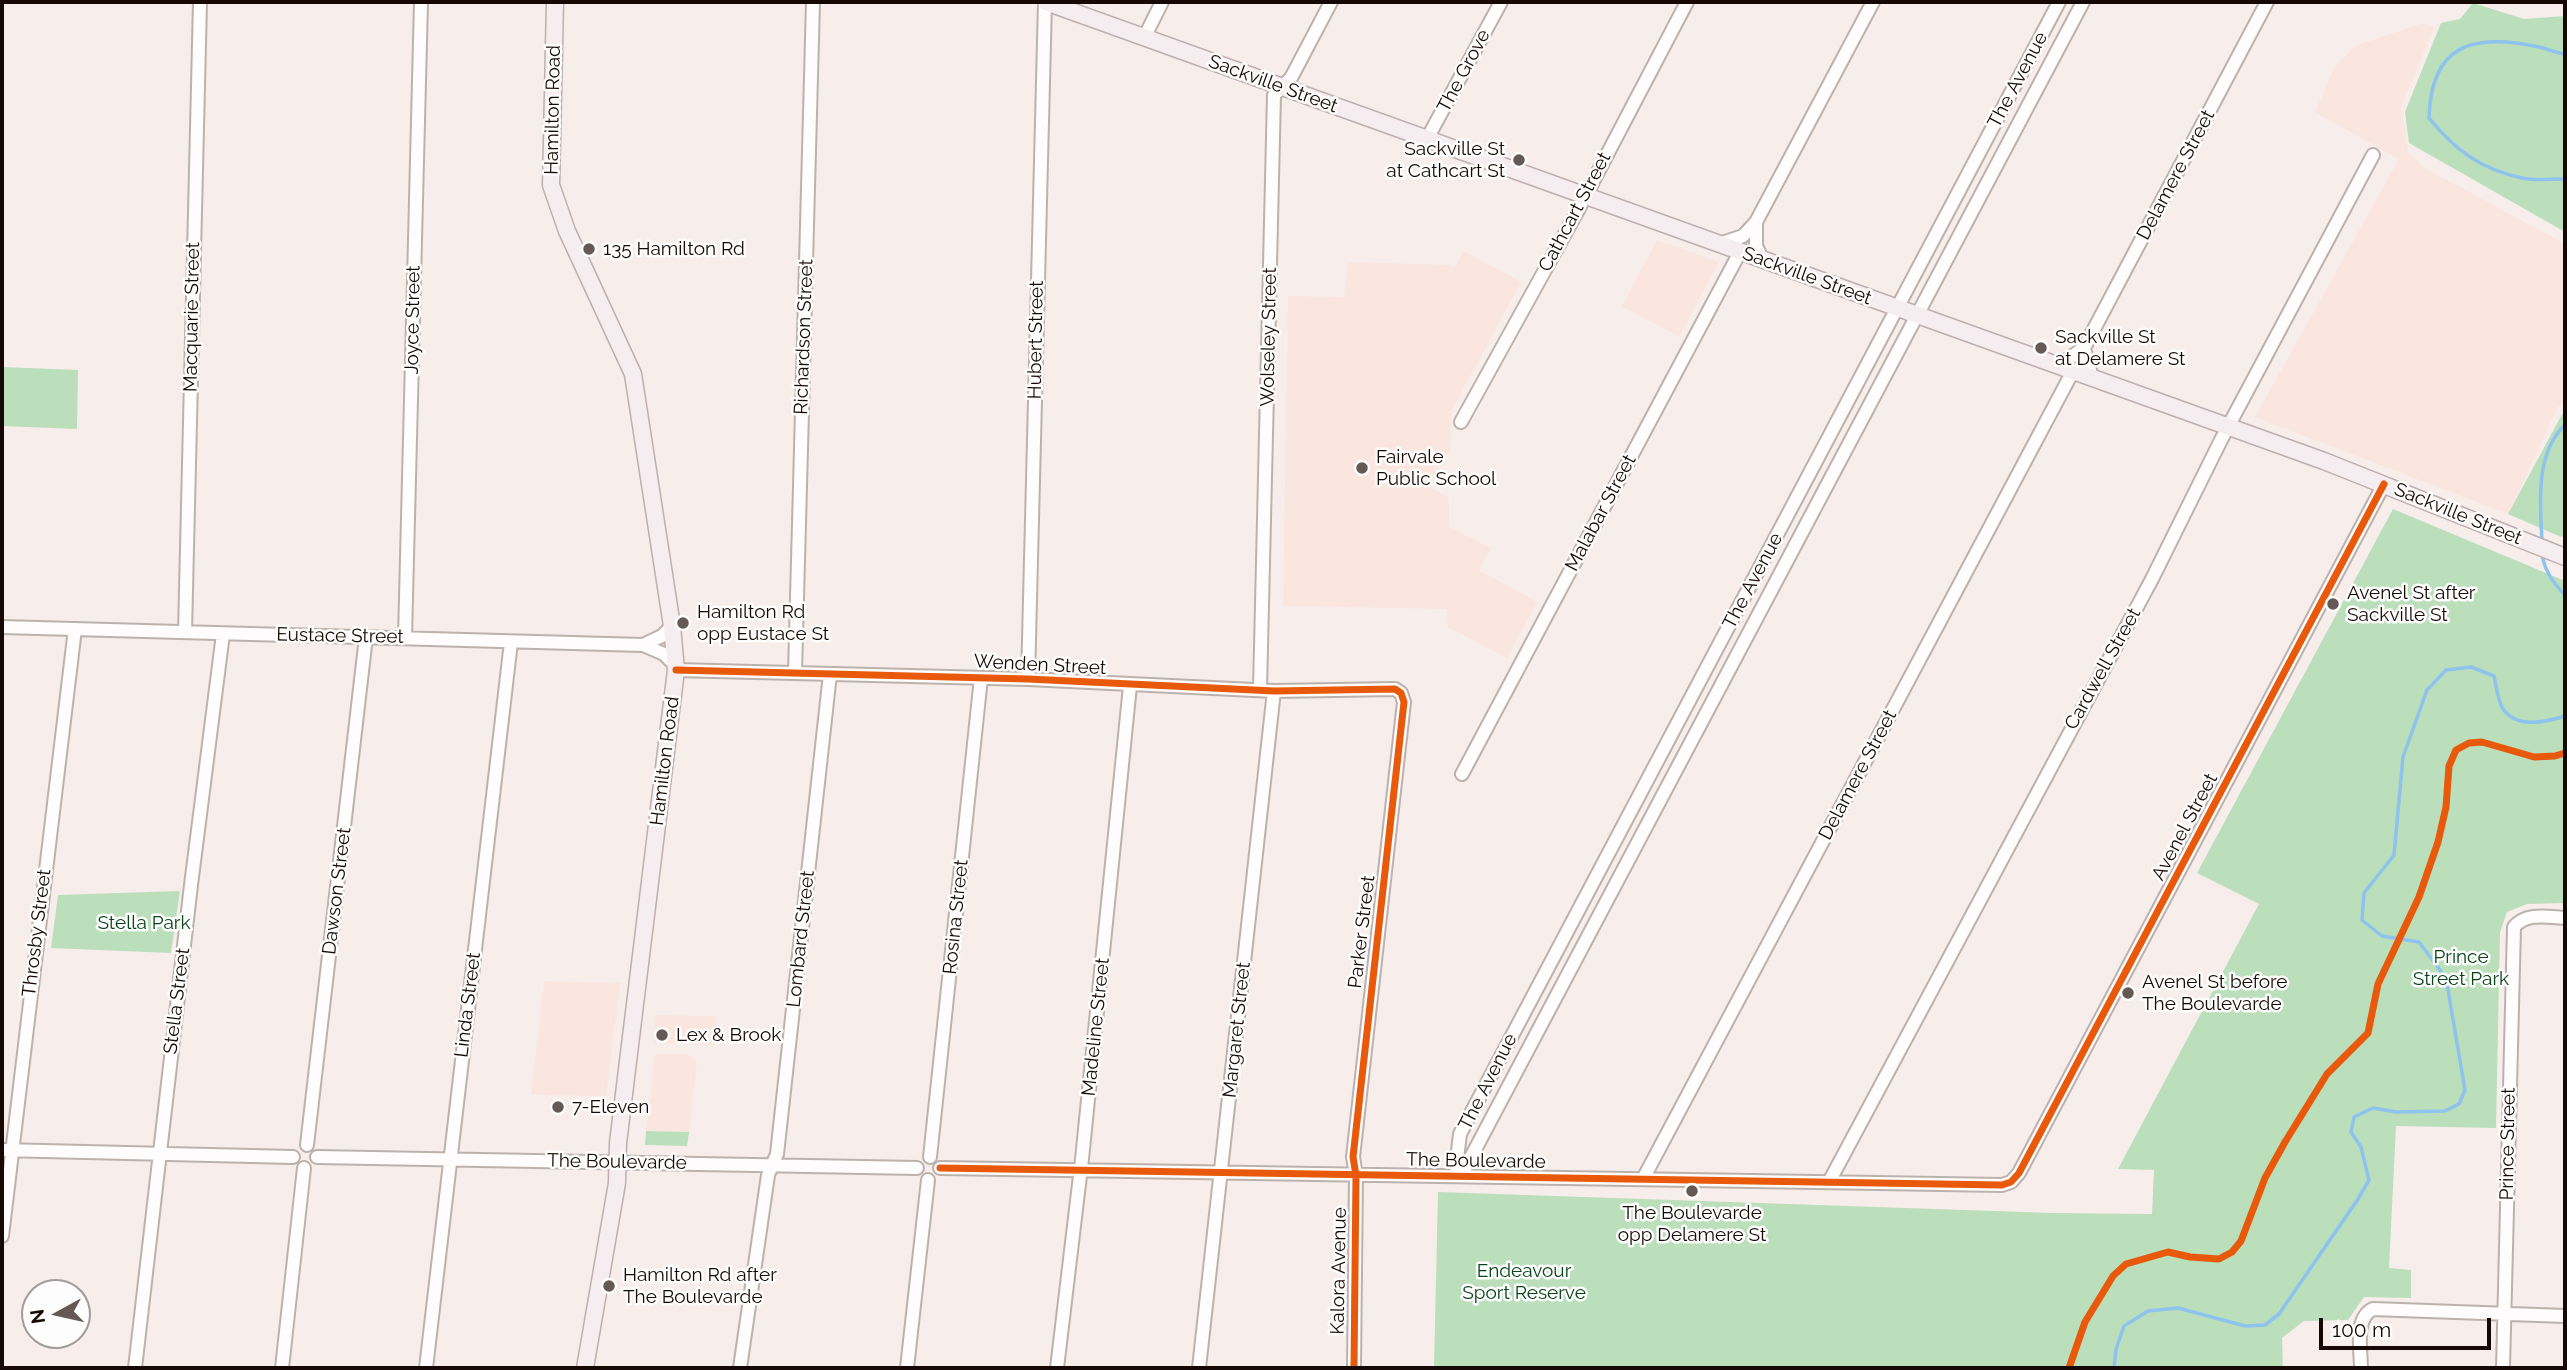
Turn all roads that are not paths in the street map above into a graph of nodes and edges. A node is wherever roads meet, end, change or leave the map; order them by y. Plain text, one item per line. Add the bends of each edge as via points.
1 (200, 2) edge
2 (421, 2) edge
3 (555, 2) edge
4 (813, 2) edge
5 (1046, 2) edge
6 (1162, 2) edge
7 (1331, 2) edge
8 (1501, 2) edge
9 (1687, 2) edge
10 (1873, 2) edge
11 (2059, 2) edge
12 (2083, 2) edge
13 (2267, 2) edge
14 (1144, 38) junction
15 (1281, 86) junction
16 (1427, 139) junction
17 (2373, 156) dead end
18 (1585, 196) junction
19 (1756, 222) junction
20 (1718, 244) junction
21 (1740, 252) junction
22 (1763, 261) junction
23 (1897, 308) junction
24 (1917, 316) junction
25 (2084, 348) junction
26 (2065, 368) junction
27 (2092, 378) junction
28 (1461, 422) dead end
29 (2228, 427) junction
30 (2384, 484) junction
31 (2565, 557) edge
32 (672, 626) junction
33 (2, 627) edge
34 (75, 629) junction
35 (185, 632) junction
36 (223, 634) junction
37 (366, 637) junction
38 (405, 637) junction
39 (511, 642) junction
40 (643, 645) junction
41 (676, 668) junction
42 (795, 672) junction
43 (830, 674) junction
44 (981, 678) junction
45 (1028, 679) junction
46 (1130, 686) junction
47 (1260, 689) junction
48 (1274, 691) junction
49 (1401, 693) joint
50 (1462, 774) dead end
51 (2565, 918) edge
52 (307, 1145) junction
53 (6, 1150) edge
54 (158, 1154) junction
55 (293, 1157) junction
56 (317, 1157) junction
57 (930, 1157) junction
58 (449, 1160) junction
59 (618, 1163) junction
60 (774, 1165) junction
61 (304, 1168) junction
62 (917, 1168) junction
63 (940, 1168) junction
64 (1080, 1169) junction
65 (1221, 1173) junction
66 (1356, 1175) junction
67 (1461, 1176) junction
68 (1643, 1179) junction
69 (928, 1180) junction
70 (1829, 1182) junction
71 (2011, 1182) joint
72 (2, 1236) edge
73 (2505, 1314) junction
74 (2565, 1315) edge
75 (135, 1368) edge
76 (282, 1368) edge
77 (426, 1368) edge
78 (585, 1368) edge
79 (740, 1368) edge
80 (907, 1368) edge
81 (1057, 1368) edge
82 (1199, 1368) edge
83 (1354, 1368) edge
84 (2361, 1368) edge
85 (2503, 1368) edge

1 - 35 street, Macquarie Street
2 - 38 street, Joyce Street
3 - 32 main road, Hamilton Road via 551,185 567,231 633,374
4 - 42 street, Richardson Street
5 - 14 main road, Sackville Street
5 - 45 street, Hubert Street
6 - 14 street
7 - 15 street, Wolseley Street via 1290,78
8 - 16 street, The Grove
9 - 18 street, Cathcart Street
10 - 19 street
11 - 23 street, The Avenue
12 - 24 street, The Avenue
13 - 25 street, Delamere Street
14 - 15 main road, Sackville Street
15 - 16 main road, Sackville Street
15 - 47 street, Wolseley Street via 1274,95
16 - 18 main road, Sackville Street
17 - 29 street, Cardwell Street
18 - 20 main road, Sackville Street
18 - 28 street, Cathcart Street
19 - 20 street via 1743,236
19 - 22 street via 1756,246
20 - 21 main road, Sackville Street
21 - 22 main road, Sackville Street
21 - 50 street, Malabar Street
22 - 23 main road, Sackville Street
23 - 24 main road, Sackville Street
23 - 67 street, The Avenue via 1460,1134 1456,1167
24 - 26 main road, Sackville Street
24 - 67 street, The Avenue
25 - 26 street, Delamere Street
25 - 27 street
26 - 27 main road, Sackville Street
26 - 68 street, Delamere Street
27 - 29 main road, Sackville Street
29 - 30 main road, Sackville Street
29 - 70 street, Cardwell Street via 2152,579
30 - 31 main road, Sackville Street
30 - 71 street, Avenel Street
32 - 40 street
32 - 41 main road, Hamilton Road
33 - 34 street, Eustace Street
34 - 35 street, Eustace Street
34 - 53 street, Throsby Street
35 - 36 street, Eustace Street
36 - 37 street, Eustace Street
36 - 54 street, Stella Street
37 - 38 street, Eustace Street
37 - 52 street, Dawson Street
38 - 39 street, Eustace Street
39 - 40 street, Eustace Street
39 - 58 street, Linda Street
40 - 41 street via 664,654
41 - 42 street, Wenden Street
41 - 59 main road, Hamilton Road
42 - 43 street, Wenden Street
43 - 44 street, Wenden Street
43 - 60 street, Lombard Street
44 - 45 street, Wenden Street
44 - 57 street, Rosina Street
45 - 46 street, Wenden Street
46 - 47 street, Wenden Street
46 - 64 street, Madeline Street
47 - 48 street, Wenden Street
48 - 49 street, Wenden Street via 1395,689
48 - 65 street, Margaret Street
49 - 66 street, Parker Street via 1404,702 1353,1145
51 - 73 street, Prince Street via 2528,917 2514,928
52 - 55 street via 297,1148
52 - 56 street
53 - 54 street
53 - 72 street, Throsby Street
54 - 55 street
54 - 75 street, Stella Street
55 - 61 street
56 - 58 street, The Boulevarde
56 - 61 street via 312,1167
57 - 62 street via 919,1161
57 - 63 street
58 - 59 street, The Boulevarde
58 - 77 street, Linda Street
59 - 60 street, The Boulevarde
59 - 78 main road, Hamilton Road
60 - 62 street, The Boulevarde
60 - 79 street, Lombard Street
61 - 76 street
62 - 69 street
63 - 64 street, The Boulevarde
63 - 69 street via 935,1178
64 - 65 street, The Boulevarde
64 - 81 street, Madeline Street
65 - 66 street, The Boulevarde
65 - 82 street, Margaret Street
66 - 67 street, The Boulevarde
66 - 83 street, Kalora Avenue
67 - 68 street, The Boulevarde
68 - 70 street, The Boulevarde
69 - 80 street
70 - 71 street, The Boulevarde
73 - 74 street
73 - 84 street via 2373,1309 2361,1322
73 - 85 street, Prince Street

